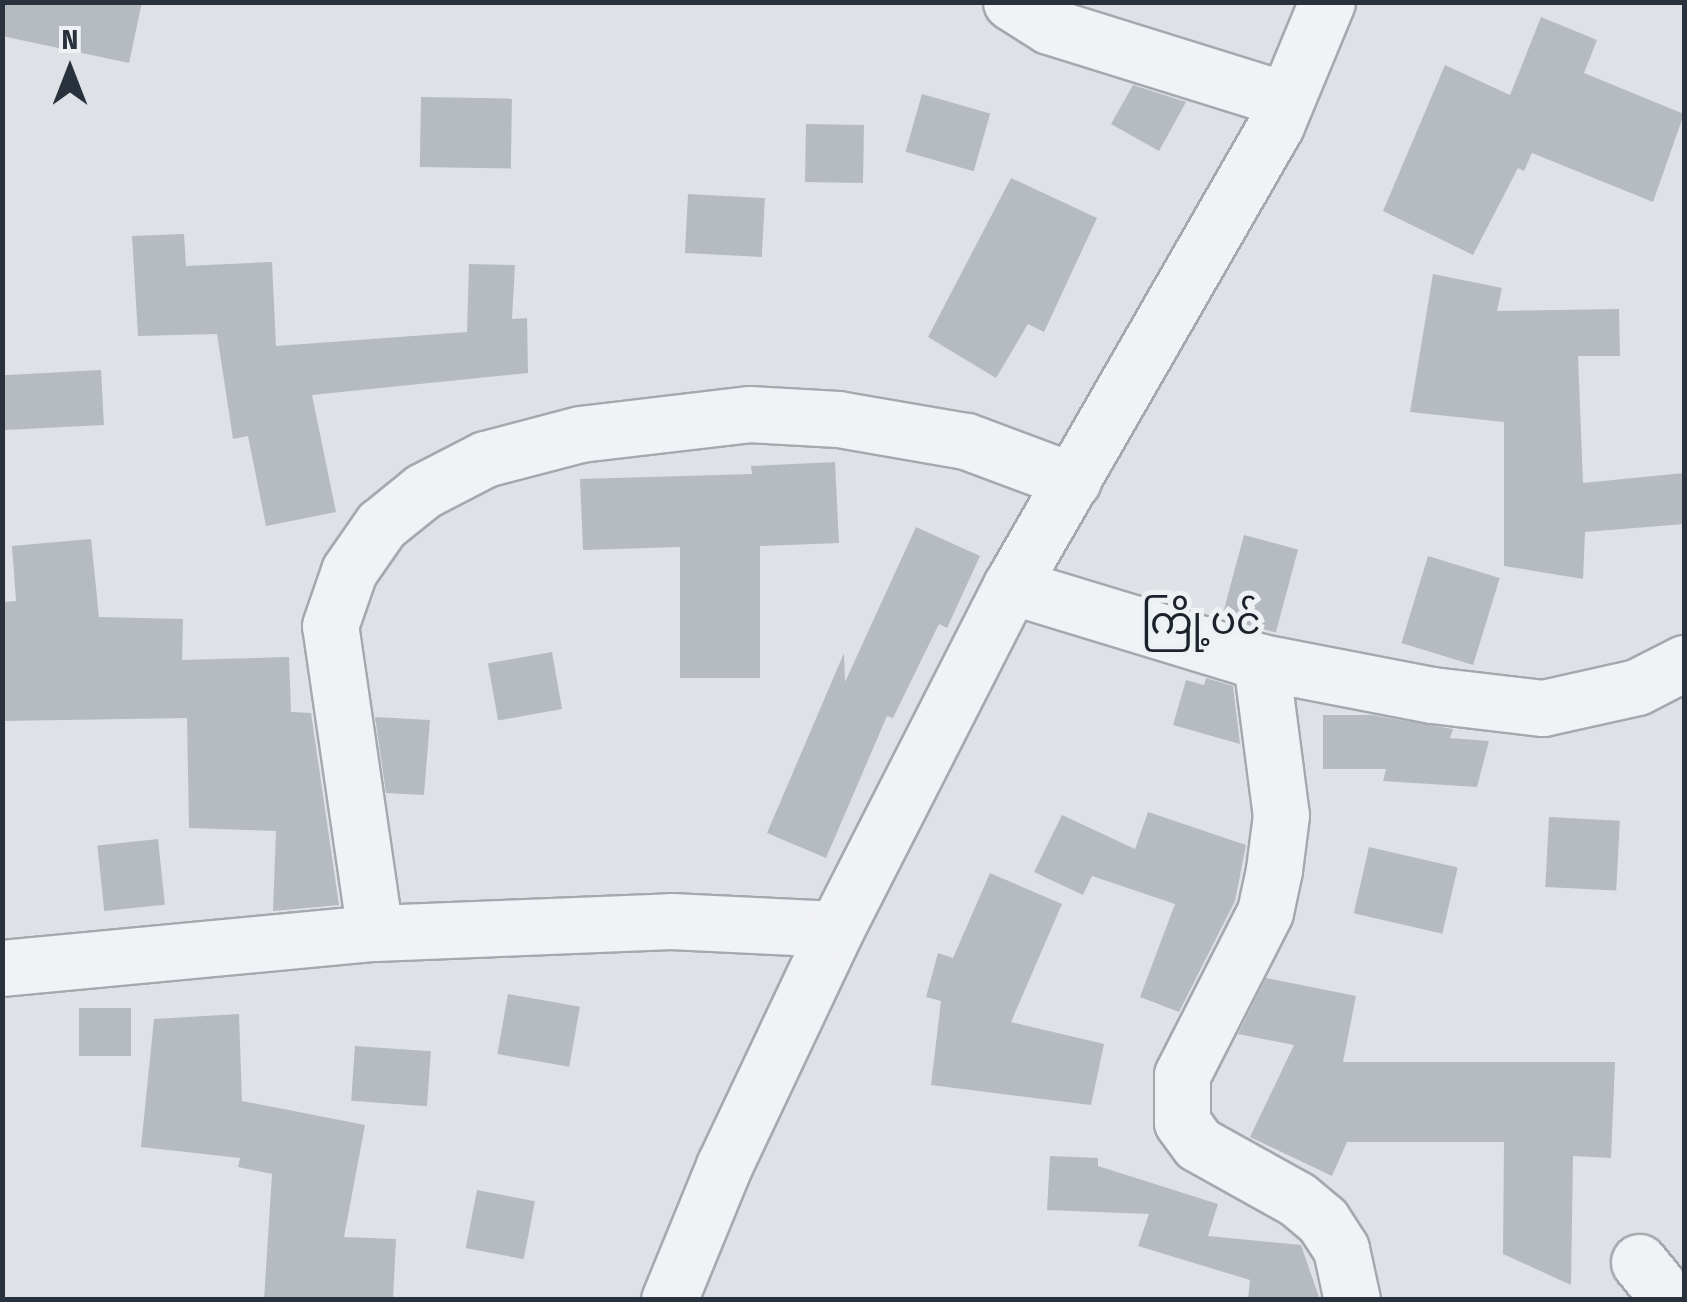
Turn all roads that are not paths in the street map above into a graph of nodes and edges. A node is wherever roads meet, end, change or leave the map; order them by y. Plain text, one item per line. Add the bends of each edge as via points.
1 (1011, 2) edge
2 (1327, 2) edge
3 (1286, 100) junction
4 (1073, 481) junction
5 (1012, 586) junction
6 (1261, 662) junction
7 (1684, 663) edge
8 (836, 929) junction
9 (375, 933) junction
10 (2, 968) edge
11 (669, 1300) edge
12 (1352, 1300) edge

1 - 3 street via 1049,26
2 - 3 street
3 - 4 street
4 - 5 street
4 - 9 street via 966,440 750,414 580,434 484,459 424,491 382,526 348,571 330,626
5 - 6 street
5 - 8 street
6 - 7 street via 1432,695 1543,708 1637,687
6 - 12 street via 1281,814 1274,870 1265,912 1182,1075 1182,1122 1198,1144 1297,1199 1323,1222 1341,1249
8 - 9 street via 671,921
8 - 11 street
9 - 10 street

